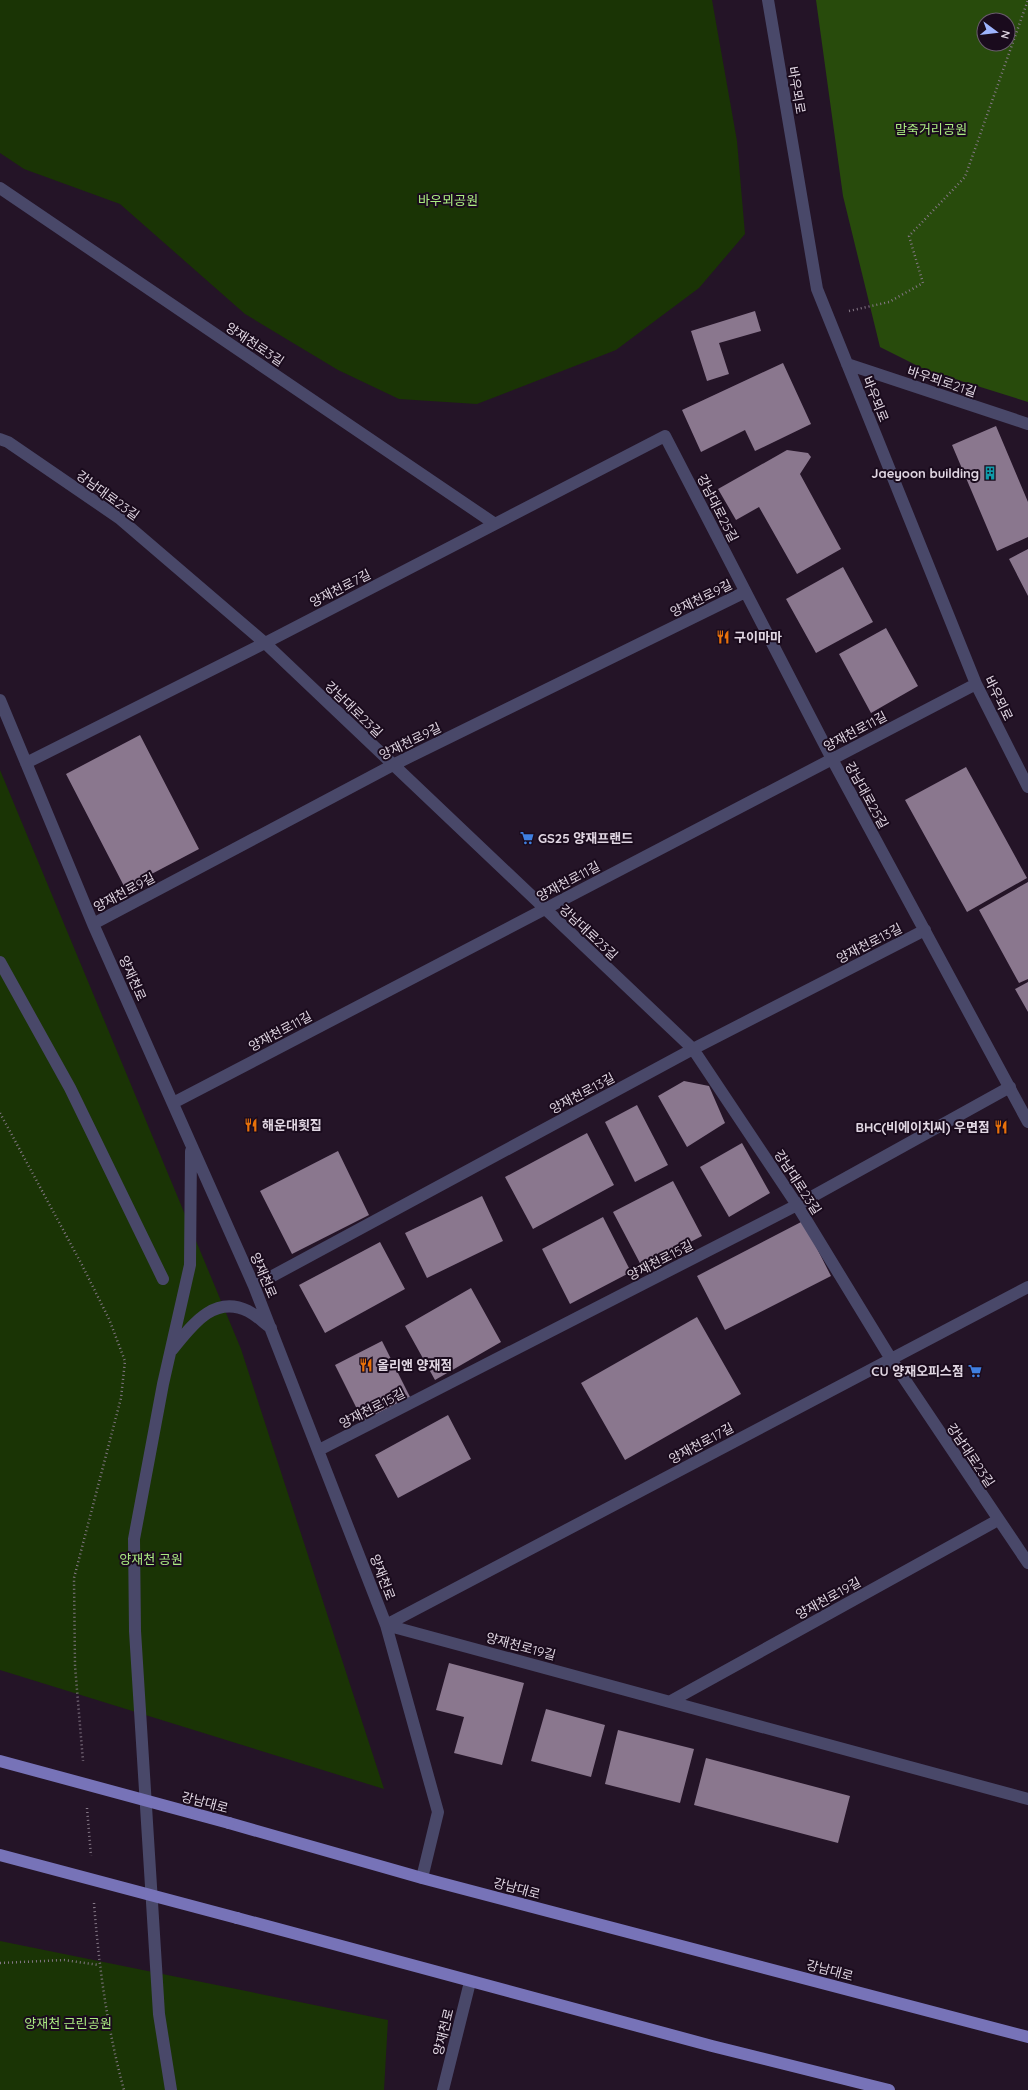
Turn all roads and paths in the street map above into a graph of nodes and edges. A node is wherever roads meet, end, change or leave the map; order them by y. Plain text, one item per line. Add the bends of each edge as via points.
1 (768, 0) edge
2 (1028, 0) edge
3 (0, 188) edge
4 (827, 315) junction
5 (847, 364) junction
6 (1028, 424) edge
7 (666, 436) joint
8 (0, 439) edge
9 (495, 524) junction
10 (745, 592) junction
11 (265, 643) junction
12 (976, 684) junction
13 (0, 700) edge
14 (832, 759) junction
15 (26, 763) junction
16 (393, 765) junction
17 (1028, 787) edge
18 (544, 909) junction
19 (93, 924) junction
20 (925, 930) junction
21 (0, 962) edge
22 (693, 1049) junction
23 (1010, 1087) junction
24 (173, 1102) junction
25 (0, 1113) edge
26 (1028, 1122) edge
27 (191, 1144) junction
28 (797, 1205) junction
29 (163, 1279) dead end
30 (254, 1286) junction
31 (1028, 1287) edge
32 (271, 1328) junction
33 (170, 1353) junction
34 (891, 1360) junction
35 (319, 1450) junction
36 (998, 1520) junction
37 (1028, 1563) edge
38 (386, 1624) junction
39 (671, 1701) junction
40 (0, 1761) edge
41 (84, 1768) dead end
42 (1028, 1799) edge
43 (86, 1800) dead end
44 (0, 1855) edge
45 (91, 1863) dead end
46 (422, 1878) junction
47 (94, 1902) dead end
48 (0, 1963) edge
49 (99, 1965) junction
50 (470, 1982) junction
51 (1028, 2037) edge
52 (124, 2090) edge
53 (171, 2090) edge
54 (443, 2090) edge
55 (889, 2090) edge

1 - 4 street, 바우뫼로 via 817,289
2 - 4 path via 965,177 909,236 923,282 889,302
3 - 9 street, 양재천로3길
4 - 5 street, 바우뫼로
5 - 6 street, 바우뫼로21길
5 - 12 street, 바우뫼로
7 - 9 street, 양재천로7길
7 - 10 street, 강남대로25길
8 - 11 street, 강남대로23길 via 119,518
9 - 11 street, 양재천로7길
10 - 14 street, 강남대로25길
10 - 16 street, 양재천로9길
11 - 15 street, 양재천로7길
11 - 16 street, 강남대로23길
12 - 14 street, 양재천로11길
12 - 17 street, 바우뫼로
13 - 15 street, 양재천로
14 - 18 street, 양재천로11길
14 - 20 street, 강남대로25길
15 - 19 street, 양재천로
16 - 18 street, 강남대로23길
16 - 19 street, 양재천로9길
18 - 22 street, 강남대로23길
18 - 24 street, 양재천로11길
19 - 24 street, 양재천로
20 - 22 street, 양재천로13길
20 - 23 street, 강남대로25길
21 - 29 street via 70,1088
22 - 28 street, 강남대로23길
22 - 30 street, 양재천로13길
23 - 26 street, 강남대로25길
23 - 28 street, 양재천로15길
24 - 27 street, 양재천로
25 - 41 path via 81,1263 109,1319 125,1362 121,1398 74,1578 75,1666
27 - 30 street, 양재천로
27 - 33 street via 190,1266
28 - 34 street, 강남대로23길
28 - 35 street, 양재천로15길
30 - 32 street, 양재천로
31 - 34 street, 양재천로17길
32 - 33 street via 248,1311 230,1306 214,1308 200,1317
32 - 35 street, 양재천로
33 - 53 street via 134,1539 135,1631 159,2014
34 - 36 street, 강남대로23길
34 - 38 street, 양재천로17길
35 - 38 street, 양재천로
36 - 37 street, 강남대로23길
36 - 39 street, 양재천로19길
38 - 39 street, 양재천로19길
38 - 46 street, 양재천로 via 438,1812
39 - 42 street, 양재천로19길
40 - 46 main road, 강남대로, bridge
43 - 45 path
44 - 50 main road, bridge
46 - 51 main road, 강남대로
47 - 49 path
48 - 49 path via 64,1960
49 - 52 path via 112,2045
50 - 54 street, 양재천로
50 - 55 main road

